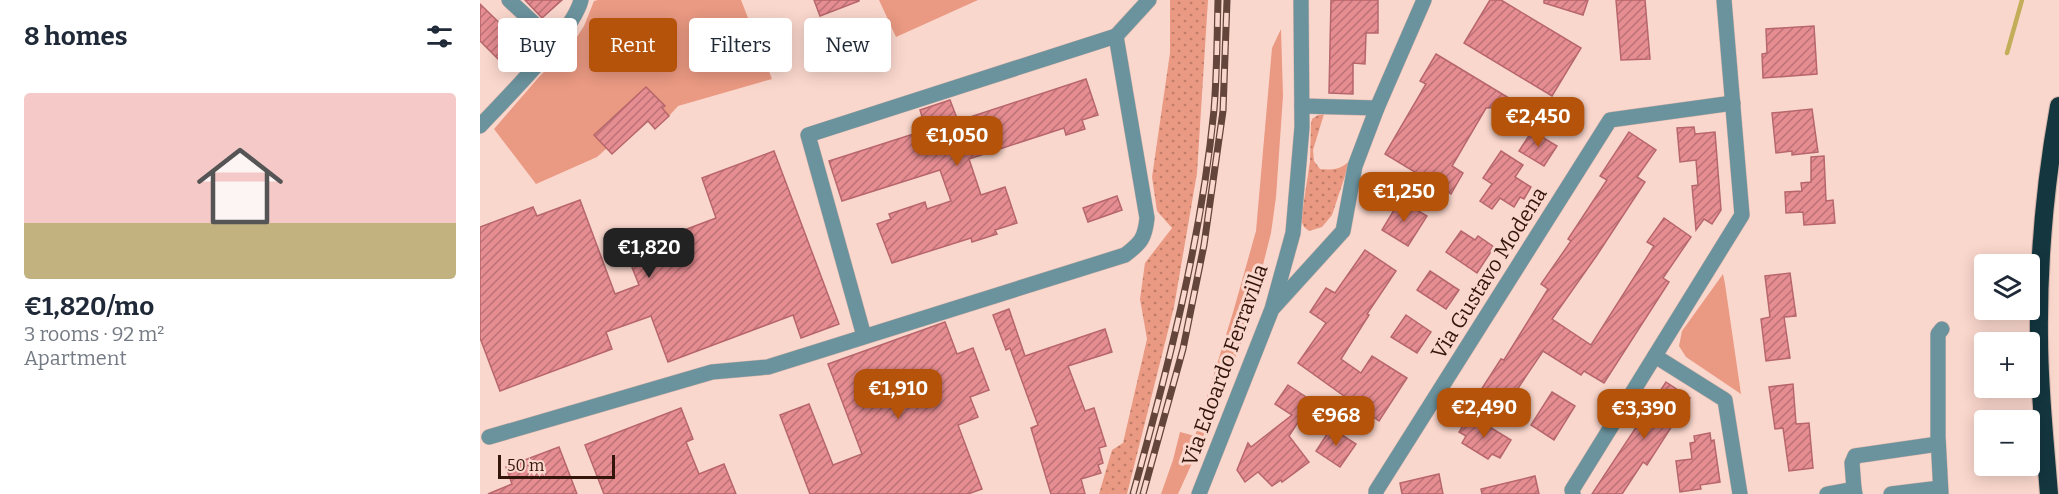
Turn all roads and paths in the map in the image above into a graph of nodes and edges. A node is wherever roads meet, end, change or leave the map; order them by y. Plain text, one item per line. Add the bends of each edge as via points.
1 (509, 0) edge
2 (581, 0) edge
3 (1149, 0) edge
4 (1300, 0) edge
5 (1424, 0) edge
6 (1724, 0) edge
7 (528, 18) edge
8 (573, 18) edge
9 (1116, 36) junction
10 (529, 72) edge
11 (1733, 103) junction
12 (1302, 106) junction
13 (2059, 106) edge
14 (1377, 108) junction
15 (480, 126) edge
16 (1272, 309) junction
17 (1942, 329) dead end
18 (864, 336) junction
19 (1655, 356) junction
20 (489, 437) dead end
21 (1938, 444) junction
22 (1206, 490) edge
23 (1940, 491) edge
24 (1855, 492) edge
25 (1371, 493) edge
26 (1831, 493) edge
27 (1573, 494) edge
28 (1740, 494) edge
29 (1891, 494) edge
30 (2049, 494) edge

1 - 7 street
2 - 8 street
3 - 9 street
4 - 12 street, Via Edoardo Ferravilla
5 - 14 street
6 - 11 street
9 - 18 street via 1147,218 1145,234 1137,246 1107,261
9 - 18 street via 808,135
10 - 15 street
11 - 19 street via 1742,215
11 - 25 street, Via Gustavo Modena via 1610,120
12 - 14 street
12 - 16 street, Via Edoardo Ferravilla via 1293,233
13 - 30 highway via 2045,194 2039,300
14 - 16 street via 1355,166 1343,231
16 - 22 street, Via Edoardo Ferravilla
17 - 21 street via 1938,334
18 - 20 street via 768,367 712,372
19 - 27 street
19 - 28 street via 1725,400
21 - 23 street
21 - 24 street via 1855,456
23 - 29 street
24 - 26 street

